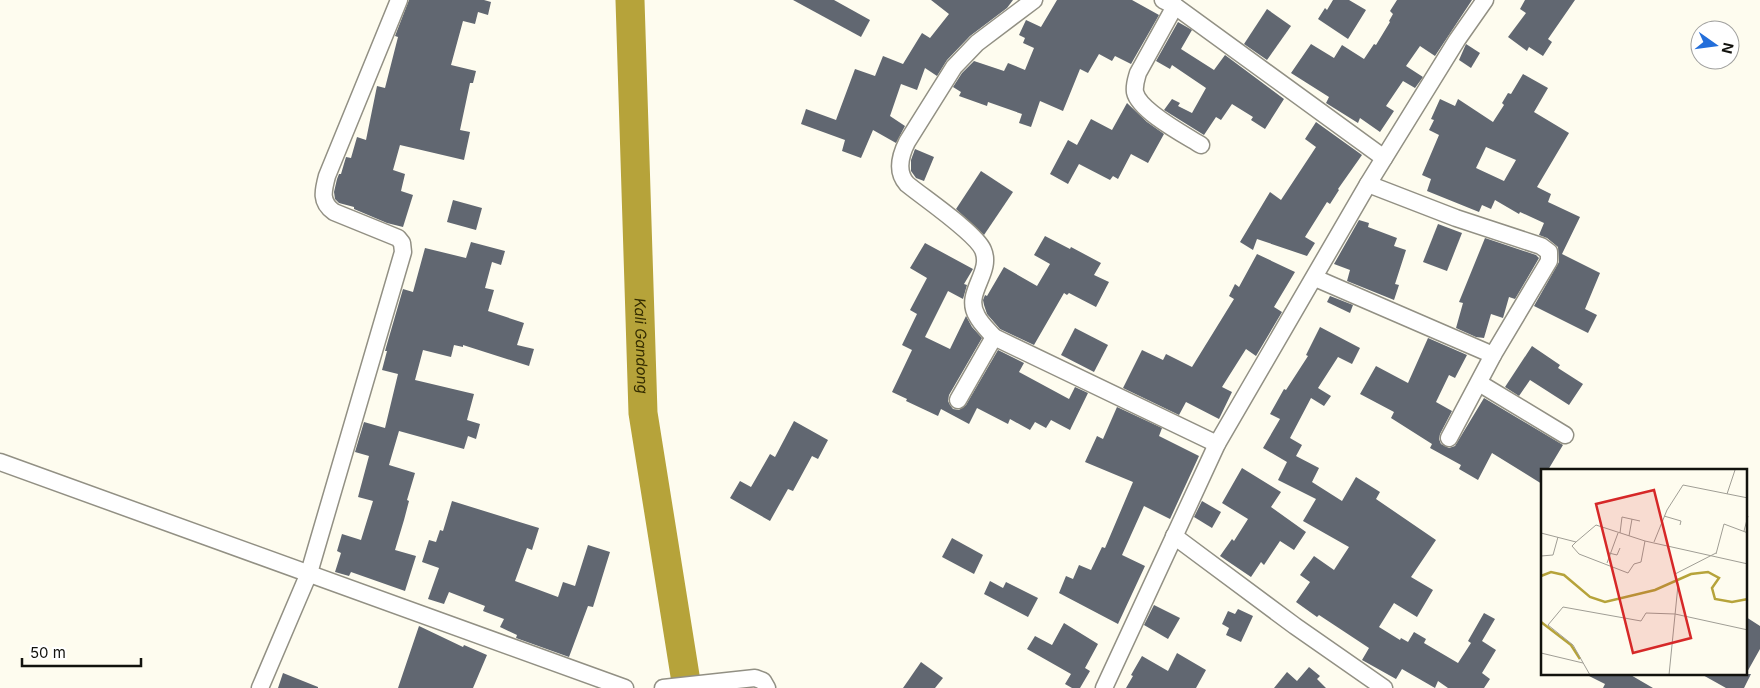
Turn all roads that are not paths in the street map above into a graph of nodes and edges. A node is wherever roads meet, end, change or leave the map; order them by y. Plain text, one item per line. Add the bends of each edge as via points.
1 (399, 0) edge
2 (1034, 0) edge
3 (1485, 0) edge
4 (1169, 3) edge
5 (1201, 145) dead end
6 (1384, 158) junction
7 (1368, 184) junction
8 (1315, 278) junction
9 (994, 337) junction
10 (1493, 355) junction
11 (1479, 383) junction
12 (958, 400) dead end
13 (1565, 435) dead end
14 (1450, 438) dead end
15 (1217, 444) junction
16 (0, 462) edge
17 (1174, 536) junction
18 (309, 573) junction
19 (260, 688) edge
20 (625, 688) edge
21 (662, 688) edge
22 (767, 688) edge
23 (1104, 688) edge
24 (1384, 688) edge

1 - 18 street via 322,193 327,207 398,238 403,252
2 - 9 street via 977,43 954,67 901,155 902,179 980,244 985,263 973,306 976,315
3 - 6 street
4 - 5 street via 1138,73 1135,94 1147,110
4 - 6 street
6 - 7 street
7 - 8 street
7 - 10 street via 1549,252 1549,261
8 - 10 street
8 - 15 street
9 - 12 street
9 - 15 street
10 - 11 street
11 - 13 street
11 - 14 street
15 - 17 street
16 - 18 street
17 - 23 street
17 - 24 street via 1288,622
18 - 19 street
18 - 20 street
21 - 22 street via 758,679 766,683

